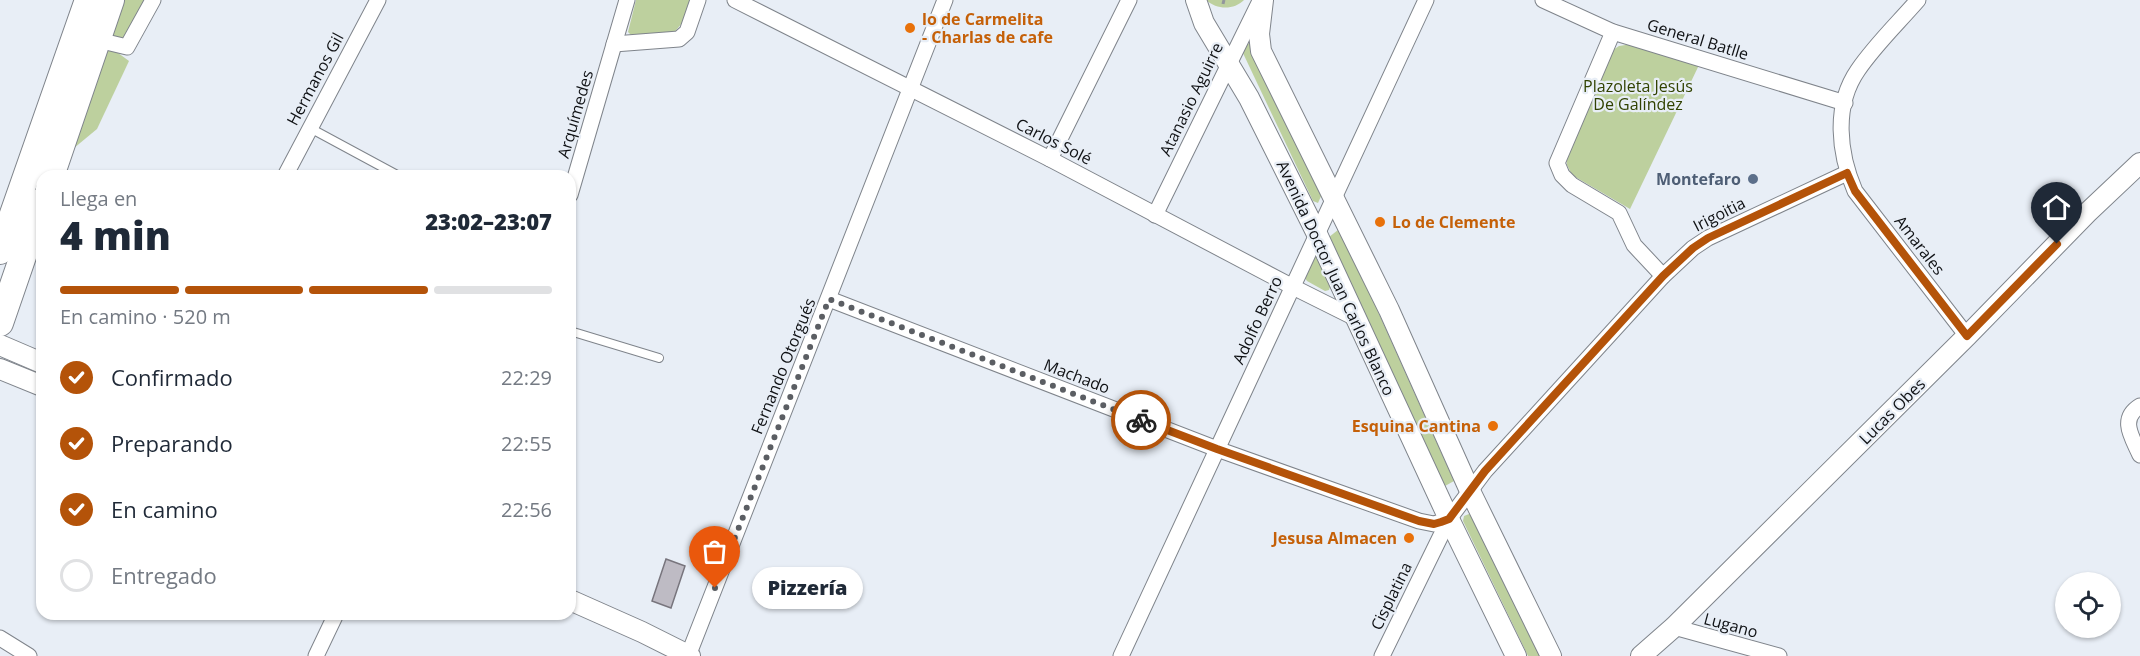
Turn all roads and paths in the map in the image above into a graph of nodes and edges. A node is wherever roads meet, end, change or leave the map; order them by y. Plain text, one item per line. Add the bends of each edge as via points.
1 (88, 0) edge
2 (111, 0) edge
3 (153, 0) edge
4 (378, 0) edge
5 (627, 0) edge
6 (698, 0) edge
7 (735, 0) edge
8 (945, 0) edge
9 (1129, 0) edge
10 (1196, 0) edge
11 (1262, 0) edge
12 (1426, 0) edge
13 (1544, 0) edge
14 (1918, 0) edge
15 (1613, 32) junction
16 (98, 40) junction
17 (614, 44) junction
18 (1229, 64) junction
19 (910, 90) junction
20 (1845, 104) junction
21 (310, 128) junction
22 (1050, 159) junction
23 (2140, 162) edge
24 (53, 170) edge
25 (288, 170) edge
26 (388, 170) edge
27 (1847, 173) junction
28 (576, 174) edge
29 (1334, 198) junction
30 (1155, 215) junction
31 (36, 218) edge
32 (1317, 234) junction
33 (0, 251) edge
34 (1663, 276) junction
35 (1293, 287) junction
36 (829, 299) junction
37 (1355, 318) junction
38 (0, 323) edge
39 (576, 333) edge
40 (1967, 336) junction
41 (0, 345) edge
42 (659, 358) dead end
43 (36, 360) edge
44 (0, 369) edge
45 (36, 384) edge
46 (2135, 411) edge
47 (1217, 449) junction
48 (2140, 455) edge
49 (1470, 491) junction
50 (1449, 519) junction
51 (576, 603) edge
52 (333, 620) edge
53 (1674, 627) junction
54 (0, 638) edge
55 (1739, 651) edge
56 (29, 656) edge
57 (316, 656) edge
58 (689, 656) edge
59 (1121, 656) edge
60 (1382, 656) edge
61 (1516, 656) edge
62 (1551, 656) edge
63 (1641, 656) edge
64 (1779, 656) edge

1 - 33 main road
2 - 16 main road
3 - 16 street via 127,47
4 - 21 street, Hermanos Gil
5 - 17 street, Arquímedes
6 - 17 street via 687,32 679,39
7 - 19 street, Carlos Solé
8 - 19 street, Fernando Otorgués
9 - 22 street
10 - 18 street, Avenida Doctor Juan Carlos Blanco via 1204,24
11 - 18 street, Atanasio Aguirre
11 - 29 street, Avenida Doctor Juan Carlos Blanco via 1261,51
12 - 29 street, Adolfo Berro
13 - 15 street, General Batlle
14 - 20 street via 1857,71
15 - 20 street, General Batlle
15 - 34 street via 1557,163 1572,185 1619,213 1634,245
16 - 24 main road
17 - 28 street, Arquímedes
18 - 30 street, Atanasio Aguirre
18 - 32 street, Avenida Doctor Juan Carlos Blanco
19 - 22 street, Carlos Solé
19 - 36 street, Fernando Otorgués
20 - 27 street via 1841,136
21 - 25 street, Hermanos Gil
21 - 26 lane
22 - 30 street, Carlos Solé
23 - 40 street, Lucas Obes
27 - 34 street, Irigoitia via 1708,238
27 - 40 street, Amarales via 1855,191
29 - 32 street, Adolfo Berro
29 - 49 street, Avenida Doctor Juan Carlos Blanco
30 - 35 street, Carlos Solé
31 - 38 main road
32 - 35 street, Adolfo Berro
32 - 37 street, Avenida Doctor Juan Carlos Blanco
34 - 49 street, Irigoitia
35 - 37 street, Carlos Solé
35 - 47 street, Adolfo Berro
36 - 47 street, Machado
36 - 58 street, Fernando Otorgués
37 - 50 street, Avenida Doctor Juan Carlos Blanco
39 - 42 lane
40 - 53 street, Lucas Obes
41 - 43 street
44 - 45 street
46 - 48 street via 2127,425
47 - 50 street, Machado via 1419,521 1434,524
47 - 59 street, Adolfo Berro
49 - 50 street, Cisplatina
49 - 62 street, Avenida Doctor Juan Carlos Blanco
50 - 60 street, Cisplatina
50 - 61 street, Avenida Doctor Juan Carlos Blanco
51 - 58 street
52 - 57 street
53 - 55 street, Lugano
53 - 63 street, Lucas Obes
54 - 56 street
55 - 64 street, Lugano

